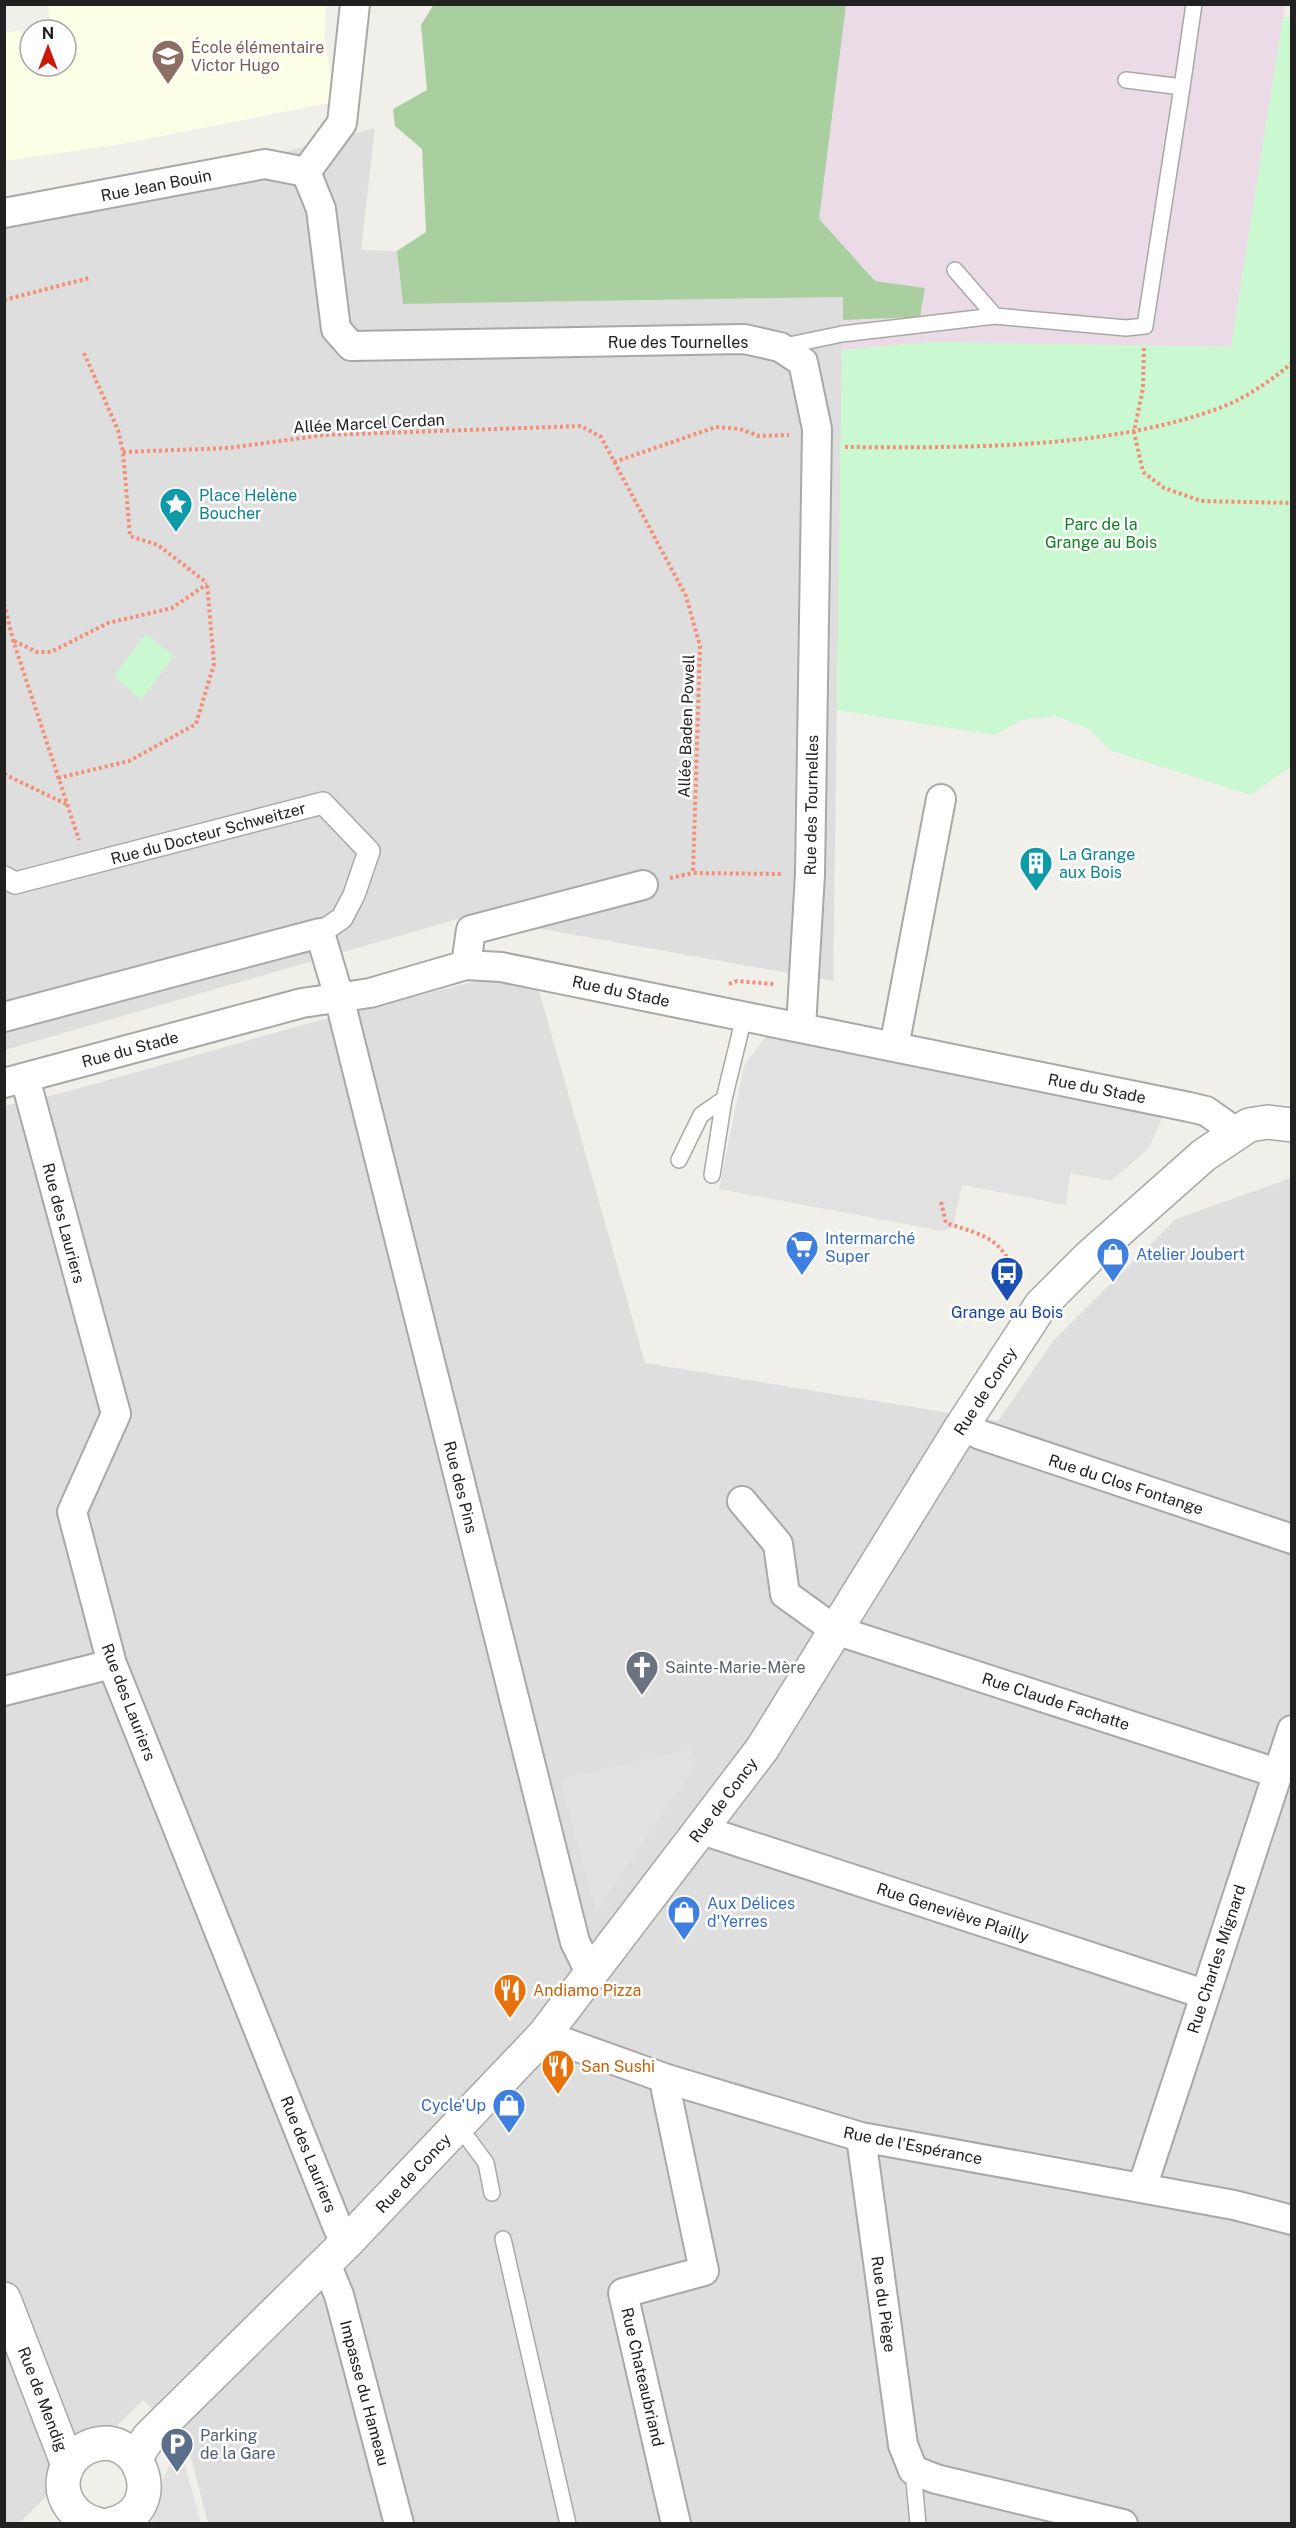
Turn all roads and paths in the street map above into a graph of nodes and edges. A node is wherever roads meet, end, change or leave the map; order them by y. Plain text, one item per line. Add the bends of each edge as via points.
1 (355, 4) edge
2 (1194, 4) edge
3 (1126, 80) dead end
4 (1182, 87) junction
5 (306, 172) junction
6 (4, 213) edge
7 (955, 270) dead end
8 (89, 278) dead end
9 (4, 300) edge
10 (995, 316) junction
11 (1144, 339) dead end
12 (780, 347) junction
13 (84, 353) dead end
14 (1292, 363) edge
15 (581, 426) joint
16 (1134, 432) junction
17 (816, 438) junction
18 (123, 452) junction
19 (614, 462) junction
20 (1292, 503) edge
21 (207, 583) junction
22 (4, 604) edge
23 (5, 612) edge
24 (13, 640) junction
25 (4, 774) edge
26 (58, 778) junction
27 (941, 799) dead end
28 (67, 804) junction
29 (87, 864) junction
30 (810, 874) junction
31 (4, 877) edge
32 (643, 885) dead end
33 (320, 933) junction
34 (466, 965) junction
35 (339, 997) junction
36 (4, 1017) edge
37 (744, 1017) junction
38 (801, 1027) junction
39 (894, 1047) junction
40 (15, 1080) edge
41 (724, 1099) junction
42 (1280, 1123) edge
43 (1236, 1132) junction
44 (679, 1160) dead end
45 (712, 1175) dead end
46 (941, 1202) dead end
47 (1030, 1322) junction
48 (962, 1426) junction
49 (742, 1501) dead end
50 (1292, 1539) edge
51 (835, 1630) junction
52 (112, 1664) junction
53 (4, 1691) edge
54 (1292, 1730) edge
55 (1277, 1773) junction
56 (702, 1830) junction
57 (591, 1974) junction
58 (1204, 1994) junction
59 (544, 2035) junction
60 (667, 2079) junction
61 (458, 2126) junction
62 (861, 2137) junction
63 (1142, 2188) junction
64 (492, 2193) dead end
65 (1292, 2220) edge
66 (503, 2239) dead end
67 (336, 2254) junction
68 (4, 2299) edge
69 (135, 2458) junction
70 (68, 2465) junction
71 (913, 2470) junction
72 (1086, 2519) edge
73 (96, 2521) edge
74 (399, 2523) edge
75 (568, 2523) edge
76 (676, 2523) edge
77 (918, 2523) edge
78 (1123, 2523) edge

1 - 5 street via 342,123
2 - 4 lane
3 - 4 lane
4 - 10 lane via 1145,326 1126,328
5 - 6 street, Rue Jean Bouin via 265,164
5 - 12 street, Rue des Tournelles via 321,209 336,328 351,346 744,339
7 - 10 lane
8 - 9 path
10 - 12 lane via 842,334
11 - 16 path via 1143,388
12 - 17 street, Rue des Tournelles via 803,362
13 - 18 path via 118,430
14 - 16 path via 1269,382 1215,410
15 - 18 path, Allée Marcel Cerdan via 324,435 228,448
15 - 19 path, Allée Baden Powell via 601,437
16 - 17 path via 941,448
16 - 20 path via 1143,472 1164,488 1201,501
17 - 19 path via 759,436 716,427
17 - 30 street, Rue des Tournelles
18 - 21 path via 130,536 159,545
19 - 30 path, Allée Baden Powell via 686,597 700,646 693,873
21 - 24 path via 172,608 108,623 51,652 36,652
21 - 26 path via 214,664 196,724 129,760
22 - 23 path
23 - 24 path
24 - 26 path
25 - 28 path
26 - 28 path
27 - 39 street
28 - 29 path
29 - 31 street, Rue du Docteur Schweitzer via 15,883
29 - 33 street, Rue du Docteur Schweitzer via 323,803 369,851 342,918
30 - 38 street, Rue des Tournelles
32 - 34 street via 471,930
33 - 35 street
33 - 36 street, Rue du Docteur Schweitzer
34 - 35 street, Rue du Stade via 370,993
34 - 37 street, Rue du Stade via 501,967
35 - 40 street, Rue du Stade
35 - 57 street, Rue des Pins via 575,1942
37 - 38 street, Rue du Stade
37 - 41 lane
38 - 39 street, Rue du Stade
39 - 43 street, Rue du Stade via 1206,1111
40 - 52 street, Rue des Lauriers via 116,1414 72,1512
41 - 44 lane via 702,1115
41 - 45 lane
42 - 43 street, Rue de Concy via 1250,1125
43 - 47 street, Rue de Concy via 1203,1155 1089,1257 1041,1305
46 - 47 path via 946,1223 981,1234 1003,1248
47 - 48 street, Rue de Concy
48 - 50 street, Rue du Clos Fontange
48 - 51 street, Rue de Concy
49 - 51 street, Rue Claude Fachatte via 778,1544 785,1594
51 - 55 street, Rue Claude Fachatte
51 - 56 street, Rue de Concy via 762,1749
52 - 53 street
52 - 67 street, Rue des Lauriers via 338,2228
54 - 55 street, Rue Charles Mignard
55 - 58 street, Rue Charles Mignard
56 - 57 street, Rue de Concy
56 - 58 street, Rue Geneviève Plailly
57 - 59 street, Rue de Concy
58 - 63 street, Rue Charles Mignard
59 - 60 street, Rue de l'Espérance
59 - 61 street, Rue de Concy
60 - 62 street, Rue de l'Espérance
60 - 76 street, Rue Chateaubriand via 666,2091 704,2271 623,2293
61 - 64 lane via 486,2163
61 - 67 street, Rue de Concy
62 - 63 street, Rue de l'Espérance
62 - 71 street, Rue du Piège via 903,2445
63 - 65 street, Rue de l'Espérance
66 - 75 lane
67 - 69 street, Rue de Concy via 149,2437
67 - 74 street, Impasse du Hameau via 339,2295
68 - 70 street, Rue de Mendig
69 - 70 street via 117,2445 95,2445 84,2449
69 - 73 street via 144,2474 137,2508
70 - 73 street via 63,2487
71 - 72 street via 936,2480
71 - 77 lane
72 - 78 street

